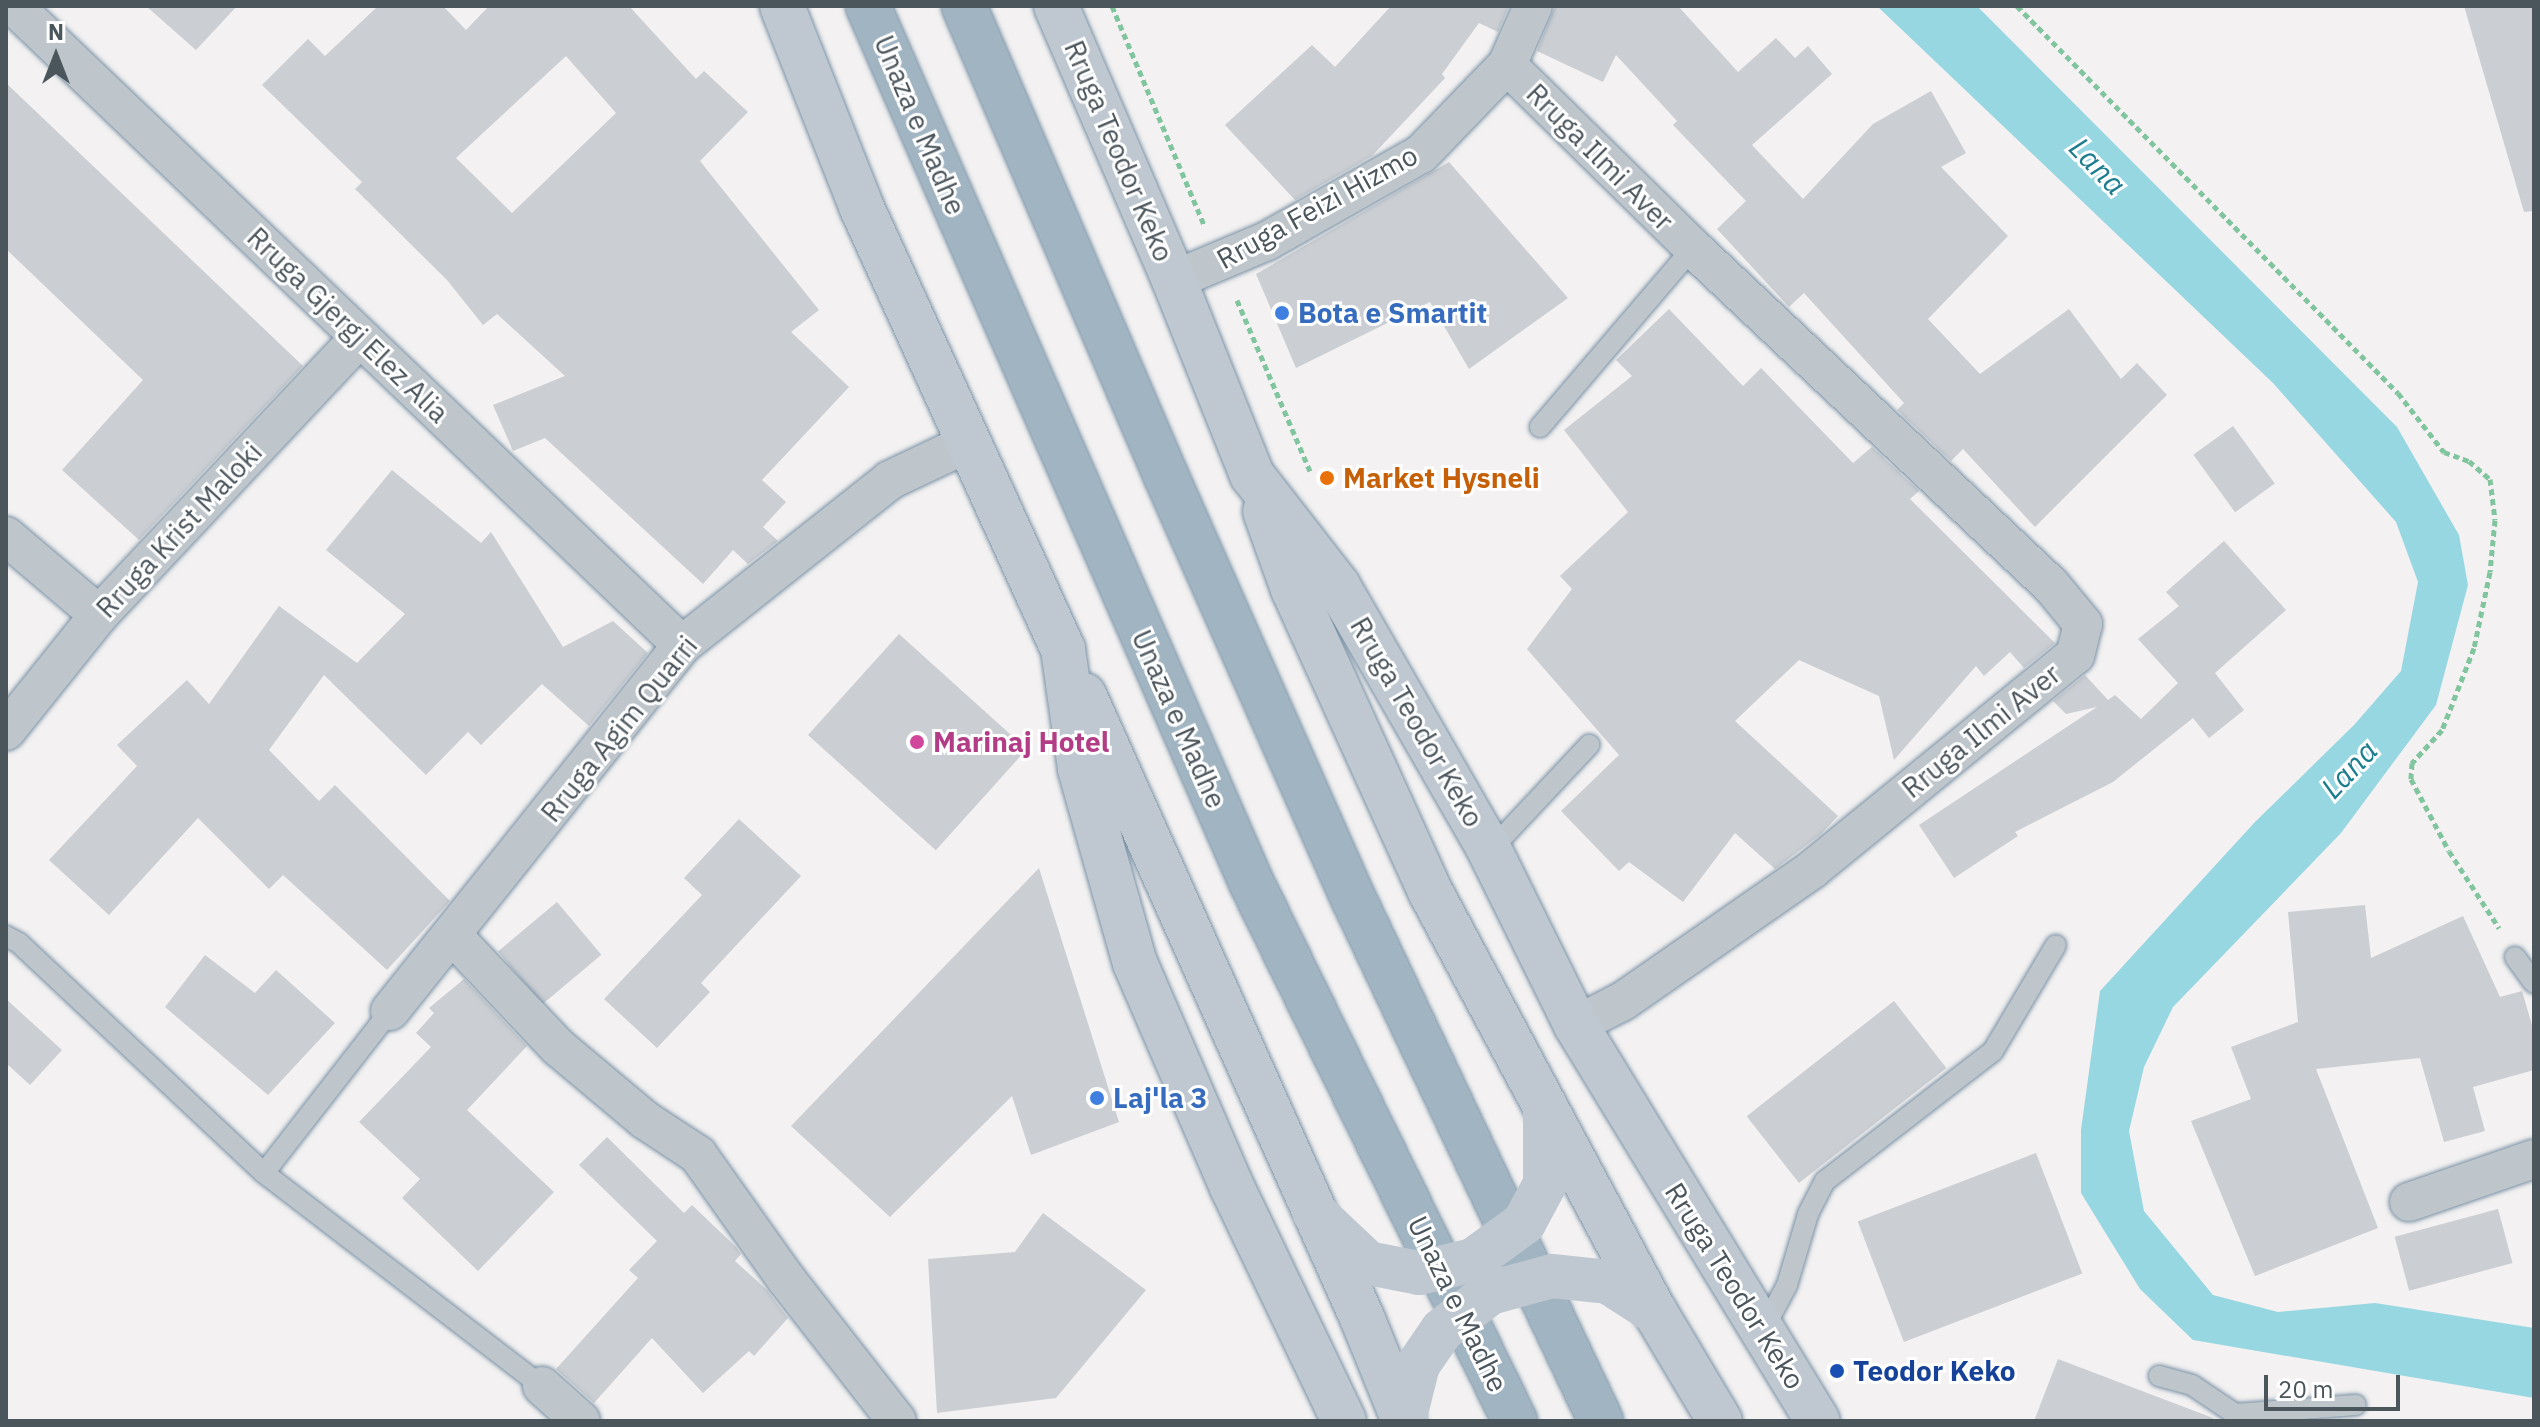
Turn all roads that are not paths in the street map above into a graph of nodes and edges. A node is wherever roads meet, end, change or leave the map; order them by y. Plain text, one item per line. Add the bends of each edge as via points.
1 (14, 6) edge
2 (782, 6) edge
3 (868, 6) edge
4 (964, 6) edge
5 (1056, 6) edge
6 (1533, 6) edge
7 (1507, 65) junction
8 (1693, 248) junction
9 (1174, 280) junction
10 (360, 337) junction
11 (1540, 427) dead end
12 (968, 443) junction
13 (1252, 475) junction
14 (6, 536) edge
15 (99, 615) junction
16 (682, 645) junction
17 (1063, 649) junction
18 (6, 731) edge
19 (1589, 745) dead end
20 (1488, 847) junction
21 (6, 936) edge
22 (453, 936) junction
23 (2056, 945) dead end
24 (2515, 957) road end
25 (2534, 983) edge
26 (390, 1011) joint
27 (1576, 1025) junction
28 (1545, 1106) junction
29 (2534, 1159) edge
30 (264, 1173) junction
31 (2409, 1202) dead end
32 (1314, 1212) junction
33 (1655, 1312) junction
34 (1761, 1333) junction
35 (2159, 1376) dead end
36 (542, 1386) joint
37 (2356, 1405) dead end
38 (2235, 1417) edge
39 (581, 1421) edge
40 (897, 1421) edge
41 (1344, 1421) edge
42 (1404, 1421) edge
43 (1515, 1421) edge
44 (1601, 1421) edge
45 (1720, 1421) edge
46 (1818, 1421) edge

1 - 10 street, Rruga Gjergj Elez Alia
2 - 12 main road via 861,206
3 - 43 highway, Unaza e Madhe via 1252,884
4 - 44 highway via 1349,887
5 - 9 main road, Rruga Teodor Keko
6 - 7 street, Rruga Feizi Hizmo
7 - 8 street, Rruga Ilmi Aver
7 - 9 street, Rruga Feizi Hizmo via 1421,154 1267,241
8 - 11 lane, Rruga Ilmi Aver
8 - 27 street, Rruga Ilmi Aver via 2050,584 2083,624 2075,655 1813,869 1623,1001
9 - 13 main road, Rruga Teodor Keko
10 - 15 street, Rruga Krist Maloki
10 - 16 street, Rruga Gjergj Elez Alia
12 - 16 street, Rruga Agim Quarri via 890,480
12 - 17 main road
13 - 20 main road, Rruga Teodor Keko via 1338,586
13 - 28 main road via 1293,589 1430,891
14 - 15 street
15 - 18 street, Rruga Krist Maloki
16 - 22 street, Rruga Agim Quarri
17 - 32 main road
17 - 41 main road via 1080,769 1135,963 1232,1187
19 - 20 lane
20 - 27 main road, Rruga Teodor Keko
21 - 30 lane
22 - 26 street, Rruga Agim Quarri
22 - 40 street via 558,1047 645,1120 698,1155
23 - 34 lane via 1993,1051 1825,1181 1808,1214 1787,1285
24 - 25 lane
26 - 30 lane
27 - 34 main road, Rruga Teodor Keko
28 - 32 main road, bridge via 1545,1184 1524,1223 1473,1260 1419,1273 1368,1263
28 - 33 main road, bridge
29 - 31 street
30 - 36 lane
32 - 42 main road, bridge
33 - 42 main road, bridge via 1608,1282 1552,1276 1490,1293 1442,1330 1418,1365
33 - 45 main road
34 - 46 main road, Rruga Teodor Keko
35 - 38 lane via 2192,1385
36 - 39 street
37 - 38 lane

